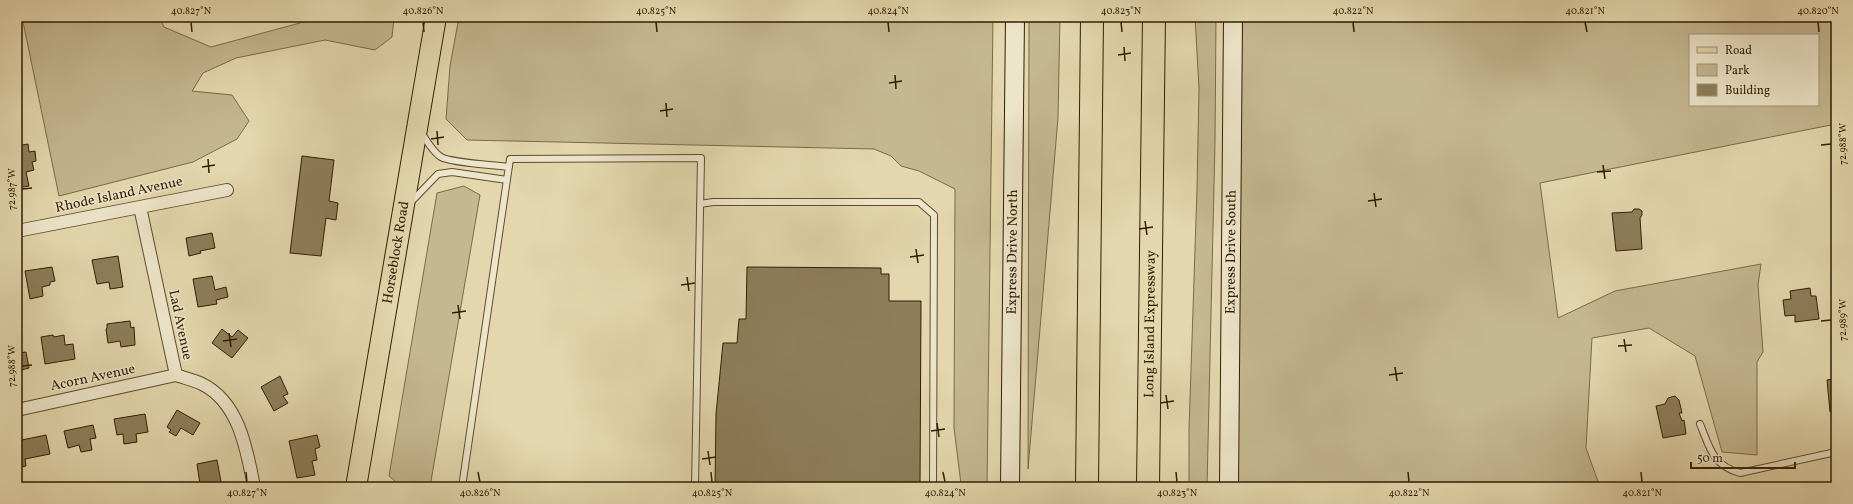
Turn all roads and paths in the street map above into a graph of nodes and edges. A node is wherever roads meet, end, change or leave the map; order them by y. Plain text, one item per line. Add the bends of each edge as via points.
1 (436, 17) edge
2 (1015, 17) edge
3 (1092, 17) edge
4 (1154, 17) edge
5 (1233, 17) edge
6 (418, 128) junction
7 (509, 167) junction
8 (507, 180) junction
9 (227, 190) dead end
10 (700, 204) junction
11 (140, 207) junction
12 (404, 210) junction
13 (17, 232) edge
14 (176, 375) junction
15 (1088, 389) junction
16 (17, 410) edge
17 (1700, 424) dead end
18 (1011, 433) junction
19 (1836, 452) edge
20 (1149, 483) edge
21 (254, 487) edge
22 (356, 487) edge
23 (462, 487) edge
24 (695, 487) edge
25 (933, 487) edge
26 (1006, 487) edge
27 (1010, 487) edge
28 (1080, 487) edge
29 (1087, 487) edge
30 (1229, 487) edge

1 - 6 main road, Horseblock Road
2 - 18 main road, Express Drive North
3 - 15 highway
4 - 20 highway, Long Island Expressway
5 - 30 main road, Express Drive South
6 - 7 lane via 441,157
6 - 12 main road, Horseblock Road
7 - 8 lane
7 - 10 lane via 510,159 700,158
8 - 12 lane via 452,172 438,174
8 - 23 lane
9 - 11 street, Rhode Island Avenue
10 - 24 lane
10 - 25 lane via 919,202 934,215
11 - 13 street, Rhode Island Avenue
11 - 14 street, Lad Avenue
12 - 22 main road, Horseblock Road
14 - 16 street, Acorn Avenue
14 - 21 street, Lad Avenue via 203,384 224,400 240,427
15 - 28 highway
15 - 29 highway
17 - 19 lane via 1713,456 1725,468 1740,473
18 - 26 street
18 - 27 main road, Express Drive North

